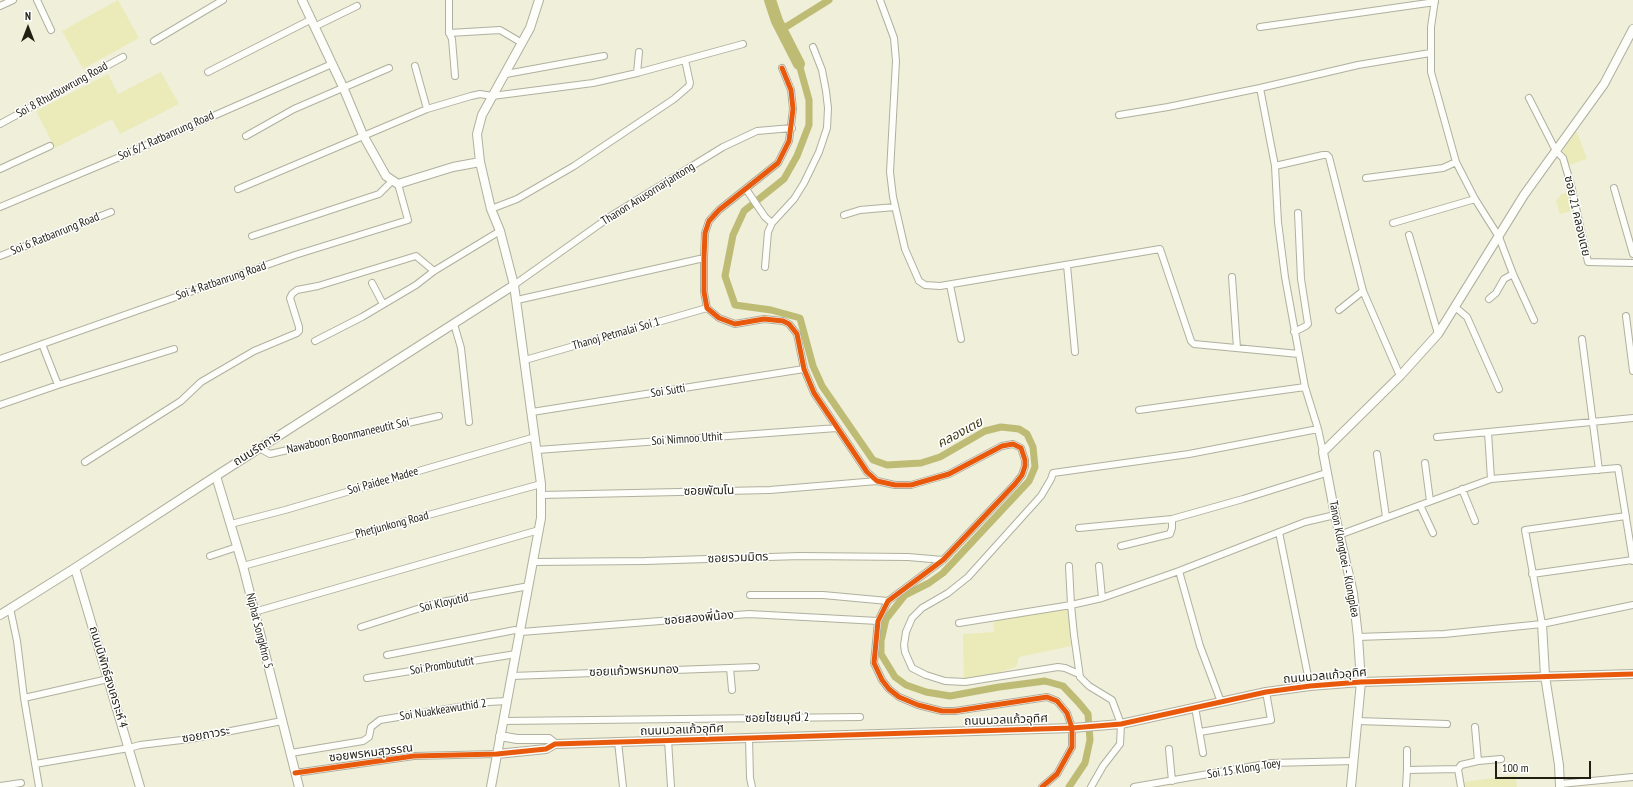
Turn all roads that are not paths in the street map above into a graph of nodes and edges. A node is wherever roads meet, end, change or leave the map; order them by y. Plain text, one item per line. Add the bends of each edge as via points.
1 (13, 0) edge
2 (37, 0) edge
3 (223, 0) edge
4 (302, 0) edge
5 (450, 0) edge
6 (539, 0) edge
7 (881, 0) edge
8 (1435, 1) edge
9 (0, 6) edge
10 (357, 6) dead end
11 (312, 24) junction
12 (1260, 27) dead end
13 (51, 30) dead end
14 (1632, 31) edge
15 (449, 33) junction
16 (154, 41) dead end
17 (522, 43) junction
18 (743, 44) dead end
19 (813, 47) dead end
20 (639, 52) dead end
21 (1430, 53) junction
22 (604, 56) dead end
23 (123, 57) dead end
24 (686, 60) junction
25 (332, 64) junction
26 (415, 66) dead end
27 (390, 68) dead end
28 (782, 68) dead end
29 (208, 72) dead end
30 (637, 73) junction
31 (506, 74) junction
32 (455, 76) dead end
33 (343, 87) junction
34 (1260, 88) junction
35 (492, 96) junction
36 (1529, 98) dead end
37 (427, 109) junction
38 (1119, 115) dead end
39 (0, 124) edge
40 (792, 128) junction
41 (363, 135) junction
42 (246, 136) dead end
43 (50, 146) dead end
44 (1556, 151) junction
45 (480, 162) junction
46 (1456, 162) junction
47 (1275, 166) junction
48 (0, 169) edge
49 (1366, 178) dead end
50 (395, 183) junction
51 (1614, 188) dead end
52 (238, 189) dead end
53 (748, 191) junction
54 (1475, 199) junction
55 (0, 207) edge
56 (895, 207) junction
57 (491, 209) junction
58 (111, 212) dead end
59 (1298, 214) dead end
60 (844, 215) dead end
61 (772, 222) junction
62 (1393, 223) dead end
63 (500, 231) junction
64 (1409, 235) dead end
65 (252, 236) dead end
66 (1499, 237) junction
67 (1633, 254) edge
68 (0, 256) edge
69 (704, 258) junction
70 (1633, 263) edge
71 (1067, 265) junction
72 (765, 267) dead end
73 (434, 271) junction
74 (1513, 274) junction
75 (1232, 277) dead end
76 (372, 283) dead end
77 (514, 285) junction
78 (950, 285) junction
79 (1363, 291) junction
80 (1489, 299) dead end
81 (517, 300) junction
82 (383, 304) junction
83 (1455, 307) junction
84 (707, 308) junction
85 (1339, 310) dead end
86 (1626, 316) dead end
87 (1534, 320) dead end
88 (454, 324) junction
89 (1294, 332) junction
90 (1438, 334) junction
91 (1582, 338) dead end
92 (961, 339) dead end
93 (315, 341) dead end
94 (42, 344) junction
95 (1237, 348) junction
96 (174, 349) dead end
97 (1076, 352) dead end
98 (1299, 354) junction
99 (0, 359) edge
100 (525, 360) junction
101 (804, 369) junction
102 (1633, 371) edge
103 (1400, 376) junction
104 (58, 385) junction
105 (1305, 387) junction
106 (1499, 388) dead end
107 (0, 405) edge
108 (1139, 410) dead end
109 (532, 412) junction
110 (439, 416) dead end
111 (1633, 418) edge
112 (469, 422) dead end
113 (1593, 422) junction
114 (837, 428) junction
115 (1318, 429) junction
116 (1488, 432) junction
117 (535, 436) junction
118 (1437, 436) dead end
119 (259, 448) junction
120 (537, 450) junction
121 (1323, 452) junction
122 (1377, 454) dead end
123 (85, 462) dead end
124 (1425, 463) dead end
125 (1599, 470) junction
126 (1326, 473) junction
127 (216, 476) junction
128 (1491, 479) junction
129 (877, 481) junction
130 (541, 484) junction
131 (1462, 489) junction
132 (542, 495) junction
133 (1430, 501) junction
134 (1420, 505) junction
135 (1335, 515) junction
136 (1626, 516) junction
137 (1386, 517) junction
138 (1172, 519) junction
139 (1475, 521) dead end
140 (231, 524) junction
141 (1078, 528) dead end
142 (539, 530) junction
143 (1279, 532) junction
144 (1433, 533) dead end
145 (1339, 535) junction
146 (1121, 546) dead end
147 (237, 547) junction
148 (210, 556) dead end
149 (943, 560) junction
150 (1633, 560) edge
151 (533, 562) junction
152 (243, 566) junction
153 (1069, 566) dead end
154 (1099, 566) dead end
155 (75, 568) junction
156 (1179, 571) junction
157 (1532, 574) junction
158 (529, 586) junction
159 (750, 595) dead end
160 (1102, 598) junction
161 (888, 601) junction
162 (1071, 605) junction
163 (1633, 605) edge
164 (10, 608) junction
165 (254, 612) junction
166 (0, 615) edge
167 (878, 620) junction
168 (959, 623) dead end
169 (1542, 624) junction
170 (361, 627) dead end
171 (521, 632) junction
172 (1358, 637) junction
173 (516, 654) junction
174 (387, 655) dead end
175 (756, 667) dead end
176 (730, 668) junction
177 (1079, 674) junction
178 (1633, 674) edge
179 (512, 676) junction
180 (1544, 676) junction
181 (367, 678) dead end
182 (108, 679) junction
183 (1361, 682) junction
184 (1310, 686) junction
185 (732, 690) dead end
186 (1266, 692) junction
187 (24, 698) junction
188 (507, 702) junction
189 (1220, 702) junction
190 (1195, 707) junction
191 (860, 717) dead end
192 (282, 721) junction
193 (503, 721) junction
194 (1358, 721) junction
195 (1117, 724) junction
196 (1447, 724) dead end
197 (1475, 727) dead end
198 (1074, 728) junction
199 (1200, 732) junction
200 (500, 736) junction
201 (749, 738) junction
202 (668, 740) junction
203 (618, 742) junction
204 (555, 744) junction
205 (129, 748) junction
206 (1169, 749) dead end
207 (1407, 750) dead end
208 (291, 753) junction
209 (1203, 753) dead end
210 (497, 754) junction
211 (1501, 759) dead end
212 (1354, 761) junction
213 (1478, 761) junction
214 (35, 764) junction
215 (1458, 769) junction
216 (1407, 770) junction
217 (296, 773) junction
218 (1633, 777) edge
219 (1172, 781) junction
220 (21, 783) dead end
221 (0, 786) edge
222 (1560, 786) edge
223 (39, 787) edge
224 (140, 787) edge
225 (299, 787) edge
226 (491, 787) edge
227 (623, 787) edge
228 (671, 787) edge
229 (752, 787) edge
230 (1042, 787) edge
231 (1091, 787) edge
232 (1134, 787) edge
233 (1351, 787) edge
234 (1406, 787) edge
235 (1461, 787) edge

1 - 9 street
2 - 13 street
3 - 16 street
4 - 11 street
5 - 15 street
6 - 17 street
7 - 56 street via 894,38 896,61 890,172
8 - 12 street
8 - 21 street
10 - 11 street
11 - 25 street
11 - 29 street
14 - 44 street via 1604,84
15 - 17 street via 500,30
15 - 32 street via 452,39
17 - 31 street
18 - 24 street
19 - 61 street via 822,70 826,91 827,128 804,183 794,199
20 - 30 street
21 - 34 street via 1358,65
21 - 46 street via 1431,72
22 - 31 street
23 - 39 street, Soi 8 Rhutbuwrung Road
24 - 30 street
24 - 57 street via 690,83 674,99 574,166 516,199
25 - 33 street
25 - 55 street, Soi 6/1 Ratbanrung Road
26 - 37 street
27 - 33 street
28 - 40 street via 791,90
30 - 35 street via 593,83
31 - 35 street
33 - 41 street
33 - 42 street via 294,109
34 - 38 street
34 - 47 street
35 - 37 street via 480,94
35 - 45 street via 476,134
36 - 44 street
37 - 41 street
40 - 53 street via 789,141 778,163
40 - 77 street, Thanon Anusornarjantong via 757,131 723,147 612,216
41 - 50 street via 386,176
41 - 52 street
43 - 48 street
44 - 66 street via 1524,195
44 - 70 street, ซอย 21 คลองเตย via 1563,158 1571,185 1588,262
45 - 50 street
45 - 57 street
46 - 49 street via 1443,168
46 - 54 street
47 - 79 street via 1323,155 1329,157
47 - 89 street via 1284,277
50 - 65 street via 379,194
50 - 94 street, Soi 4 Ratbanrung Road via 408,220 295,255
51 - 67 street
53 - 61 street
53 - 69 street via 719,210 709,221 705,233
54 - 62 street
54 - 66 street
56 - 60 street via 860,210
56 - 78 street via 905,249 919,281 931,286
57 - 63 street
58 - 68 street, Soi 6 Ratbanrung Road
59 - 89 street via 1301,279 1308,324
61 - 72 street via 768,232
63 - 73 street
63 - 77 street
64 - 90 street
66 - 74 street
66 - 83 street
69 - 81 street
69 - 84 street via 704,292
71 - 78 street
71 - 95 street via 1160,249 1191,341 1197,345
71 - 97 street
73 - 82 street
73 - 123 street via 416,256 297,290 290,298 300,327 297,333 254,351 201,382 181,401
74 - 80 street via 1504,279
74 - 87 street
75 - 95 street
76 - 82 street
77 - 81 street
77 - 88 street, ถนนรัถการ
78 - 92 street
79 - 85 street
79 - 103 street
81 - 100 street
82 - 93 street
83 - 90 street
83 - 106 street via 1467,317
84 - 100 street, Thanoj Petmalai Soi 1
84 - 101 street via 719,318 735,324 764,318 789,324 797,334
86 - 102 street
88 - 112 street via 461,348
88 - 119 street, ถนนรัถการ
89 - 98 street
90 - 103 street
91 - 113 street
94 - 99 street, Soi 4 Ratbanrung Road
94 - 104 street
95 - 98 street
96 - 104 street
98 - 105 street
100 - 109 street
101 - 109 street, Soi Sutti
101 - 114 street via 814,393
103 - 121 street
104 - 107 street
105 - 108 street
105 - 115 street
109 - 117 street
110 - 119 street, Nawaboon Boonmaneeutit Soi via 270,454
111 - 113 street
113 - 116 street
113 - 125 street
114 - 120 street, Soi Nimnoo Uthit
114 - 129 street via 867,472
115 - 121 street
115 - 177 street via 1189,454 1053,473 1041,496 968,577 948,593 922,608 912,618 906,632 904,652 912,668 945,681 965,682 1058,667
116 - 118 street
116 - 128 street
117 - 120 street
117 - 140 street, Soi Paidee Madee
119 - 127 street, ถนนรัถการ
120 - 130 street
121 - 126 street, Tanon Klongtoei - Klongplea
122 - 137 street
124 - 133 street
125 - 128 street
125 - 136 street via 1618,468
126 - 135 street, Tanon Klongtoei - Klongplea
126 - 138 street
127 - 140 street, Niphat Songkhro 5
127 - 155 street, ถนนรัถการ
128 - 131 street
129 - 132 street, ซอยพัฒโน via 770,490
129 - 149 street, ซอยพัฒโน via 911,485 949,474 1002,446 1013,444 1021,448 1025,460 1022,475
130 - 132 street
130 - 152 street, Phetjunkong Road
131 - 133 street
131 - 139 street
132 - 142 street
133 - 134 street
134 - 137 street
134 - 144 street
135 - 143 street via 1305,522
135 - 145 street, Tanon Klongtoei - Klongplea
136 - 150 street
136 - 157 street via 1525,530
137 - 145 street
138 - 141 street
138 - 146 street via 1170,534
140 - 147 street, Niphat Songkhro 5
142 - 151 street
142 - 165 street
143 - 156 street
143 - 184 street
145 - 172 street, Tanon Klongtoei - Klongplea via 1353,593
147 - 148 street
147 - 152 street, Niphat Songkhro 5
149 - 151 street, ซอยรวมมิตร via 908,557 800,556
149 - 161 street, ซอยพัฒโน
150 - 157 street
151 - 158 street
152 - 165 street, Niphat Songkhro 5
153 - 162 street
154 - 160 street
155 - 164 street, ถนนรัถการ
155 - 182 street, ถนนนิพัทธ์สงเคราะห์ 4
156 - 160 street
156 - 189 street via 1200,646
157 - 169 street
158 - 170 street, Soi Kloyutid via 436,603
158 - 171 street
159 - 161 street via 823,594
160 - 162 street
161 - 167 street
162 - 168 street
162 - 177 street
163 - 169 street
164 - 166 street, ถนนรัถการ
164 - 187 street
165 - 192 street, Niphat Songkhro 5
167 - 171 street, ซอยสองพี่น้อง via 749,614
167 - 198 street via 874,663 882,680 899,697 918,705 942,710 1048,697 1057,701 1067,713
169 - 172 street via 1444,634
169 - 180 street
171 - 173 street
171 - 174 street, ซอยสองพี่น้อง via 515,630
172 - 183 street, Tanon Klongtoei - Klongplea
173 - 179 street
173 - 181 street, Soi Prombututit
175 - 176 street, ซอยแก้วพรหมทอง
176 - 179 street, ซอยแก้วพรหมทอง
176 - 185 street
177 - 195 street via 1089,686 1112,700
178 - 180 street, ถนนนวลแก้วอุทิศ
179 - 188 street
180 - 183 street, ถนนนวลแก้วอุทิศ
180 - 222 street via 1559,765
182 - 187 street
182 - 205 street, ถนนนิพัทธ์สงเคราะห์ 4
183 - 184 street, ถนนนวลแก้วอุทิศ
183 - 194 street, Tanon Klongtoei - Klongplea
184 - 186 street, ถนนนวลแก้วอุทิศ
186 - 189 street, ถนนนวลแก้วอุทิศ
186 - 199 street via 1271,720
187 - 214 street
188 - 193 street
188 - 208 street, Soi Nuakkeawuthid 2 via 489,702 380,720 371,727 369,737 363,741
189 - 190 street, ถนนนวลแก้วอุทิศ
190 - 195 street, ถนนนวลแก้วอุทิศ
190 - 199 street
191 - 193 street, ซอยไชยมุณี 2
192 - 205 street, ซอยถาวระ
192 - 208 street, Niphat Songkhro 5
193 - 200 street
194 - 196 street
194 - 212 street, Tanon Klongtoei - Klongplea
195 - 198 street, ถนนนวลแก้วอุทิศ
195 - 231 street via 1120,744
197 - 213 street
198 - 201 street, ถนนนวลแก้วอุทิศ
198 - 230 street via 1072,748 1057,774
199 - 209 street
200 - 204 street, ถนนนวลแก้วอุทิศ via 516,739 549,739
200 - 210 street
201 - 202 street, ถนนนวลแก้วอุทิศ
201 - 229 street
202 - 203 street, ถนนนวลแก้วอุทิศ
202 - 228 street
203 - 204 street, ถนนนวลแก้วอุทิศ
203 - 227 street
204 - 210 street, ถนนนวลแก้วอุทิศ via 546,749
205 - 214 street, ซอยถาวระ
205 - 224 street, ถนนนิพัทธ์สงเคราะห์ 4
206 - 219 street
207 - 216 street
208 - 217 street, Niphat Songkhro 5
210 - 217 street, ซอยพรหมสุวรรณ via 414,756
210 - 226 street
211 - 213 street
212 - 219 street, Soi 15 Klong Toey via 1270,763
212 - 233 street, Tanon Klongtoei - Klongplea
213 - 215 street via 1461,765
214 - 223 street
215 - 216 street
215 - 235 street
216 - 234 street
217 - 225 street, Niphat Songkhro 5
218 - 222 street
219 - 232 street, Soi 15 Klong Toey
220 - 221 street

